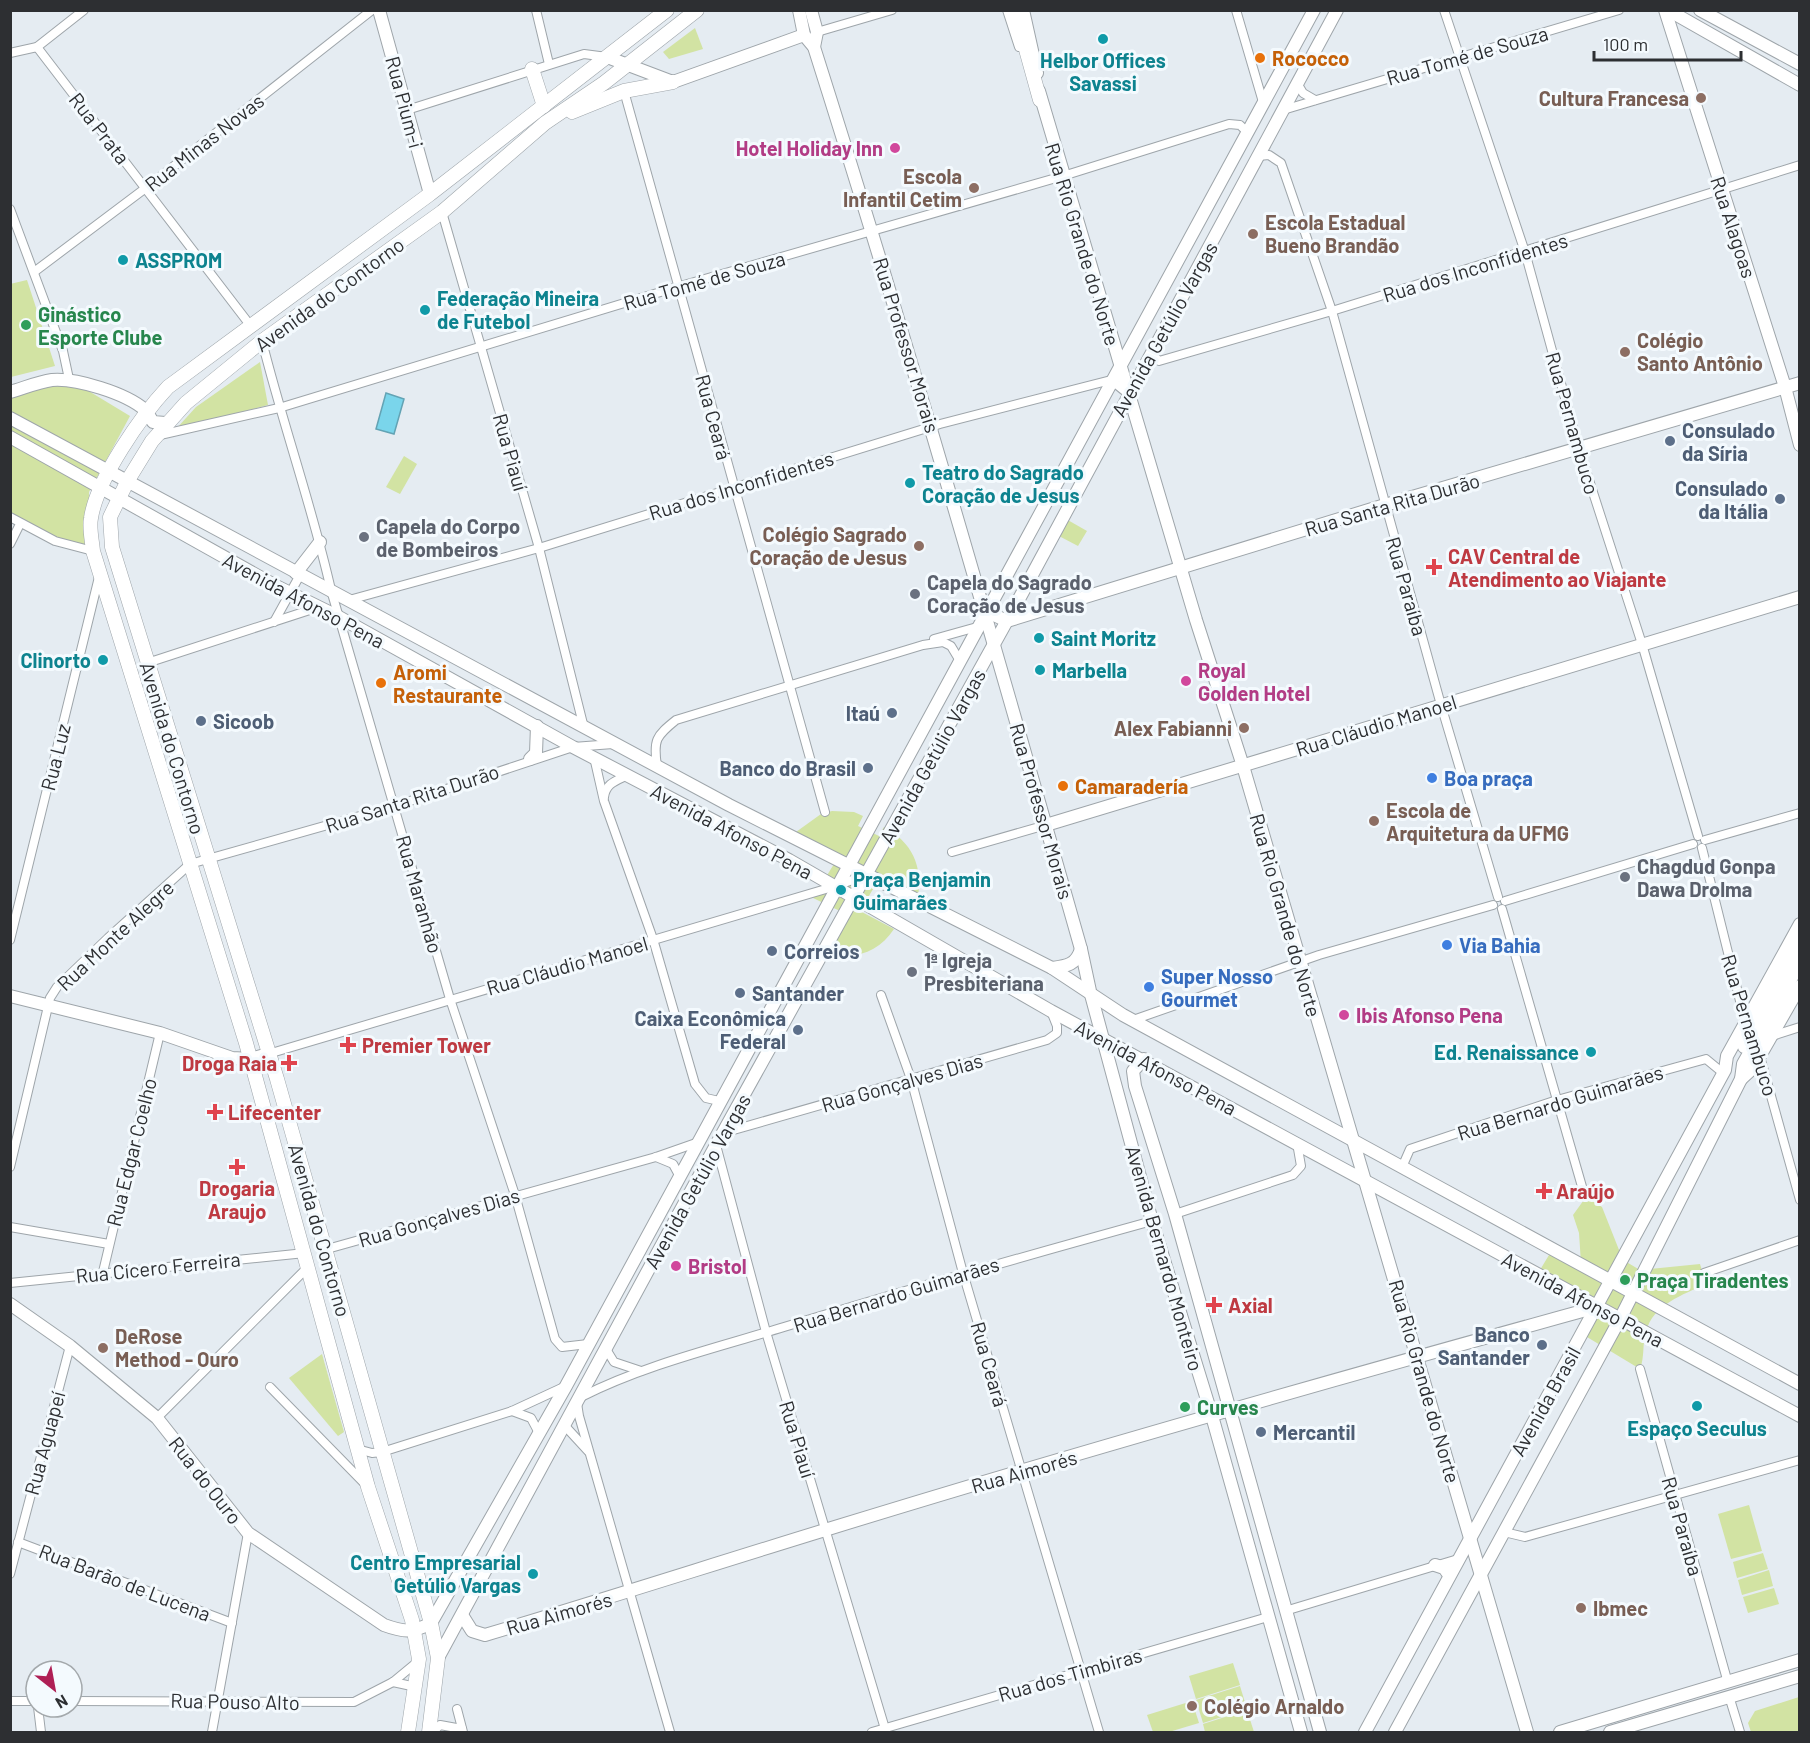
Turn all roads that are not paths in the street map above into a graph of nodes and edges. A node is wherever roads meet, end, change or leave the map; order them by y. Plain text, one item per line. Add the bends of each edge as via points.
1 (84, 10) edge
2 (372, 10) edge
3 (379, 10) edge
4 (536, 10) edge
5 (697, 10) edge
6 (799, 10) edge
7 (811, 10) edge
8 (892, 10) edge
9 (1007, 10) edge
10 (1015, 10) edge
11 (1023, 10) edge
12 (1236, 10) edge
13 (1314, 10) edge
14 (1337, 10) edge
15 (1444, 10) edge
16 (1667, 10) edge
17 (665, 11) edge
18 (1618, 11) edge
19 (1707, 13) edge
20 (811, 34) junction
21 (37, 46) junction
22 (10, 53) edge
23 (607, 57) junction
24 (1458, 57) junction
25 (549, 64) junction
26 (1800, 64) edge
27 (626, 65) junction
28 (532, 69) junction
29 (673, 82) junction
30 (1297, 82) junction
31 (1800, 85) edge
32 (624, 91) junction
33 (1040, 100) junction
34 (1315, 100) junction
35 (1263, 102) junction
36 (544, 106) junction
37 (407, 110) junction
38 (1282, 110) junction
39 (545, 123) junction
40 (1247, 132) junction
41 (1258, 156) junction
42 (1800, 165) edge
43 (1063, 176) junction
44 (147, 188) junction
45 (1722, 188) junction
46 (430, 194) junction
47 (10, 209) edge
48 (442, 212) junction
49 (873, 231) junction
50 (1525, 252) junction
51 (34, 272) junction
52 (678, 287) junction
53 (1332, 311) junction
54 (250, 325) junction
55 (262, 341) junction
56 (1112, 341) junction
57 (1130, 346) junction
58 (480, 347) junction
59 (1151, 353) junction
60 (1119, 365) junction
61 (69, 379) junction
62 (1111, 380) junction
63 (1800, 383) edge
64 (1785, 387) junction
65 (10, 392) edge
66 (1129, 396) junction
67 (279, 408) junction
68 (147, 411) junction
69 (10, 418) edge
70 (165, 423) junction
71 (931, 426) junction
72 (157, 435) junction
73 (10, 437) edge
74 (1800, 445) edge
75 (1579, 450) junction
76 (109, 471) junction
77 (128, 480) junction
78 (100, 488) junction
79 (733, 488) junction
80 (119, 499) junction
81 (1385, 505) junction
82 (10, 517) edge
83 (20, 524) junction
84 (320, 542) junction
85 (10, 544) edge
86 (539, 548) junction
87 (93, 550) junction
88 (1180, 567) junction
89 (100, 573) junction
90 (298, 574) junction
91 (331, 590) junction
92 (290, 592) junction
93 (1800, 597) edge
94 (349, 600) junction
95 (319, 607) junction
96 (985, 611) junction
97 (339, 617) junction
98 (1006, 621) junction
99 (274, 622) junction
100 (977, 627) junction
101 (995, 643) junction
102 (1642, 644) junction
103 (923, 645) junction
104 (960, 661) junction
105 (147, 663) junction
106 (791, 684) junction
107 (1441, 705) junction
108 (537, 726) junction
109 (584, 728) junction
110 (617, 745) junction
111 (573, 747) junction
112 (594, 757) junction
113 (530, 759) junction
114 (657, 766) junction
115 (1243, 766) junction
116 (628, 775) junction
117 (604, 801) junction
118 (395, 806) junction
119 (825, 812) dead end
120 (1800, 813) edge
121 (1046, 825) junction
122 (1702, 841) junction
123 (952, 852) dead end
124 (208, 861) junction
125 (190, 864) junction
126 (848, 865) junction
127 (866, 875) junction
128 (836, 886) junction
129 (853, 897) junction
130 (1500, 903) junction
131 (1800, 924) edge
132 (653, 939) junction
133 (10, 940) edge
134 (1800, 944) edge
135 (1081, 949) junction
136 (1800, 963) edge
137 (1300, 966) junction
138 (1052, 968) junction
139 (1800, 986) edge
140 (1090, 991) junction
141 (881, 995) dead end
142 (10, 996) edge
143 (450, 999) junction
144 (48, 1004) junction
145 (1051, 1011) junction
146 (1784, 1014) junction
147 (1133, 1020) junction
148 (1798, 1027) edge
149 (160, 1033) junction
150 (1750, 1034) junction
151 (1772, 1036) junction
152 (1104, 1039) junction
153 (268, 1054) junction
154 (251, 1059) junction
155 (1144, 1059) junction
156 (1752, 1065) junction
157 (1724, 1072) junction
158 (911, 1079) junction
159 (1136, 1086) junction
160 (1117, 1091) junction
161 (1557, 1100) junction
162 (718, 1101) junction
163 (723, 1133) junction
164 (1353, 1139) junction
165 (696, 1143) junction
166 (1297, 1143) junction
167 (716, 1145) junction
168 (12, 1151) edge
169 (656, 1157) junction
170 (1403, 1165) junction
171 (10, 1167) edge
172 (679, 1175) junction
173 (1364, 1178) junction
174 (1388, 1191) junction
175 (515, 1195) junction
176 (1585, 1197) dead end
177 (1800, 1200) edge
178 (1374, 1206) junction
179 (1175, 1214) junction
180 (1152, 1221) junction
181 (10, 1227) edge
182 (1800, 1240) edge
183 (109, 1244) junction
184 (327, 1249) junction
185 (307, 1260) junction
186 (103, 1272) junction
187 (963, 1273) junction
188 (1704, 1273) dead end
189 (1611, 1281) junction
190 (10, 1283) edge
191 (1559, 1288) junction
192 (1633, 1292) junction
193 (10, 1304) edge
194 (1597, 1307) junction
195 (1554, 1319) junction
196 (1620, 1319) junction
197 (766, 1332) junction
198 (588, 1344) junction
199 (70, 1346) junction
200 (606, 1349) junction
201 (1418, 1357) junction
202 (1640, 1368) dead end
203 (641, 1371) junction
204 (592, 1374) junction
205 (1800, 1384) edge
206 (566, 1386) junction
207 (270, 1387) dead end
208 (579, 1400) junction
209 (1229, 1410) junction
210 (512, 1411) junction
211 (1212, 1416) junction
212 (1800, 1416) edge
213 (157, 1418) junction
214 (565, 1426) junction
215 (539, 1433) junction
216 (357, 1449) junction
217 (382, 1452) junction
218 (592, 1456) junction
219 (1800, 1460) edge
220 (1022, 1472) junction
221 (368, 1487) junction
222 (1675, 1496) junction
223 (1465, 1517) junction
224 (1481, 1517) junction
225 (825, 1530) junction
226 (1504, 1532) junction
227 (248, 1533) junction
228 (1470, 1536) junction
229 (18, 1542) junction
230 (1458, 1559) junction
231 (1435, 1565) junction
232 (1482, 1570) junction
233 (10, 1575) edge
234 (1449, 1575) junction
235 (629, 1593) junction
236 (1285, 1611) junction
237 (462, 1615) junction
238 (1268, 1617) junction
239 (232, 1623) junction
240 (431, 1623) junction
241 (415, 1632) junction
242 (438, 1658) junction
243 (419, 1659) junction
244 (1800, 1660) edge
245 (1080, 1671) junction
246 (1800, 1676) edge
247 (1726, 1677) junction
248 (393, 1682) junction
249 (416, 1687) junction
250 (1730, 1696) junction
251 (219, 1700) junction
252 (84, 1701) edge
253 (457, 1709) dead end
254 (462, 1731) edge
255 (885, 1731) edge
256 (212, 1732) edge
257 (408, 1732) edge
258 (431, 1732) edge
259 (670, 1732) edge
260 (872, 1732) edge
261 (1099, 1732) edge
262 (1301, 1732) edge
263 (1320, 1732) edge
264 (1365, 1732) edge
265 (1395, 1732) edge
266 (1527, 1732) edge
267 (1560, 1732) edge
268 (1610, 1732) edge
269 (1740, 1732) edge

1 - 21 street
2 - 44 street, Rua Minas Novas
3 - 37 main road, Rua Pium-i
4 - 25 street
5 - 27 main road, Avenida do Contorno
6 - 20 main road, Rua Professor Morais
7 - 20 main road, Rua Professor Morais
8 - 20 street
9 - 33 street, Rua Rio Grande do Norte
10 - 33 main road
11 - 33 main road, Rua Rio Grande do Norte via 1035,56
12 - 35 street
13 - 35 main road, Avenida Getúlio Vargas
14 - 30 main road, Avenida Getúlio Vargas
15 - 24 street, Rua Pernambuco
16 - 31 main road
16 - 45 main road, Rua Alagoas
17 - 23 main road, Avenida do Contorno
18 - 24 street, Rua Tomé de Souza
19 - 26 main road
20 - 29 main road
20 - 49 main road, Rua Professor Morais
21 - 22 street
21 - 44 street, Rua Prata
23 - 25 street via 584,54
23 - 27 main road
23 - 36 main road, Avenida do Contorno
24 - 34 street, Rua Tomé de Souza
24 - 50 street, Rua Pernambuco
25 - 28 street
27 - 29 main road
27 - 39 main road, Avenida do Contorno
28 - 36 main road
28 - 37 street
29 - 32 main road
30 - 34 street via 1303,93
30 - 38 main road, Avenida Getúlio Vargas
32 - 39 main road
32 - 52 street, Rua Ceará
33 - 43 main road, Rua Rio Grande do Norte
34 - 38 street, Rua Tomé de Souza
35 - 40 main road, Avenida Getúlio Vargas
36 - 46 main road, Avenida do Contorno
37 - 46 main road, Rua Pium-i
38 - 41 main road, Avenida Getúlio Vargas
39 - 48 main road, Avenida do Contorno
40 - 43 street, Rua Tomé de Souza via 1240,125 1229,124
40 - 57 main road, Avenida Getúlio Vargas
41 - 53 street, Rua Paraíba via 1269,155 1281,163
41 - 59 main road, Avenida Getúlio Vargas
42 - 45 street, Rua dos Inconfidentes
43 - 49 street, Rua Tomé de Souza
43 - 56 main road, Rua Rio Grande do Norte
44 - 51 street, Rua Minas Novas
44 - 54 street, Rua Prata
45 - 50 street, Rua dos Inconfidentes
45 - 64 main road, Rua Alagoas
46 - 54 main road, Avenida do Contorno
47 - 51 street
48 - 55 main road, Avenida do Contorno
48 - 58 street, Rua Piauí
49 - 52 street, Rua Tomé de Souza
49 - 71 main road, Rua Professor Morais
50 - 53 street, Rua dos Inconfidentes
50 - 75 street, Rua Pernambuco
51 - 61 street via 63,351
52 - 58 street, Rua Tomé de Souza
52 - 79 street, Rua Ceará
53 - 59 street, Rua dos Inconfidentes via 1160,361
53 - 81 street, Rua Paraíba
54 - 68 main road, Avenida do Contorno via 168,387
55 - 67 street, Rua Maranhão
55 - 70 main road, Avenida do Contorno
56 - 57 main road via 1120,348
56 - 60 main road, Rua Rio Grande do Norte
57 - 60 main road, Avenida Getúlio Vargas
58 - 67 street, Rua Tomé de Souza
58 - 86 street, Rua Piauí
59 - 66 main road, Avenida Getúlio Vargas
60 - 62 main road, Avenida Getúlio Vargas
60 - 66 main road, Rua Rio Grande do Norte
61 - 65 main road via 48,380
61 - 68 main road via 92,384
62 - 66 street
62 - 71 street, Rua dos Inconfidentes
62 - 96 main road, Avenida Getúlio Vargas
63 - 64 main road, Rua Santa Rita Durão
64 - 74 main road, Rua Alagoas
64 - 75 main road, Rua Santa Rita Durão
66 - 88 main road, Rua Rio Grande do Norte
66 - 98 main road, Avenida Getúlio Vargas
67 - 72 street, Rua Tomé de Souza
67 - 84 street, Rua Maranhão
68 - 70 main road via 153,422
68 - 76 main road, Avenida do Contorno
69 - 76 main road, Avenida Afonso Pena
70 - 72 main road, Avenida do Contorno
71 - 79 street, Rua dos Inconfidentes
71 - 96 main road, Rua Professor Morais
72 - 77 main road, Avenida do Contorno
73 - 78 main road, Avenida Afonso Pena
75 - 81 main road, Rua Santa Rita Durão
75 - 102 street, Rua Pernambuco
76 - 77 main road, Avenida Afonso Pena
76 - 78 main road, Avenida do Contorno
77 - 80 main road, Avenida do Contorno
77 - 90 main road, Avenida Afonso Pena
78 - 80 main road, Avenida Afonso Pena
78 - 87 main road, Avenida do Contorno via 90,521
79 - 86 street, Rua dos Inconfidentes
79 - 106 street, Rua Ceará
80 - 92 main road, Avenida Afonso Pena
80 - 105 main road, Avenida do Contorno via 110,517 112,547
81 - 88 main road, Rua Santa Rita Durão
81 - 107 street, Rua Paraíba
82 - 83 street
83 - 85 street
83 - 87 street via 55,542
84 - 90 main road
84 - 91 street, Rua Maranhão
86 - 94 street, Rua dos Inconfidentes
86 - 109 street, Rua Piauí
87 - 89 main road, Avenida do Contorno
88 - 98 main road, Rua Santa Rita Durão
88 - 115 main road, Rua Rio Grande do Norte
89 - 125 main road, Avenida do Contorno
89 - 133 street, Rua Luz
90 - 91 main road, Avenida Afonso Pena
90 - 92 street
91 - 94 main road, Avenida Afonso Pena
91 - 97 street, Rua Maranhão
92 - 95 main road, Avenida Afonso Pena
92 - 99 street
93 - 102 main road, Rua Cláudio Manoel
94 - 109 main road, Avenida Afonso Pena
95 - 97 main road, Avenida Afonso Pena
95 - 99 street
96 - 98 main road
96 - 100 main road, Avenida Getúlio Vargas
96 - 101 main road, Rua Professor Morais
97 - 108 main road, Avenida Afonso Pena
97 - 118 street, Rua Maranhão
98 - 101 main road, Avenida Getúlio Vargas
99 - 105 street
100 - 103 street
100 - 104 main road, Avenida Getúlio Vargas
101 - 121 main road, Rua Professor Morais
101 - 127 main road, Avenida Getúlio Vargas
102 - 107 main road, Rua Cláudio Manoel
102 - 122 street, Rua Pernambuco
103 - 104 street via 943,642 951,646
103 - 106 street
104 - 126 main road, Avenida Getúlio Vargas
105 - 124 main road, Avenida do Contorno
106 - 114 street via 676,720 659,734 654,746
106 - 119 street, Rua Ceará
107 - 115 main road, Rua Cláudio Manoel
107 - 130 street, Rua Paraíba
108 - 111 main road, Avenida Afonso Pena
108 - 113 main road via 536,753
109 - 110 main road, Avenida Afonso Pena
110 - 111 street, Rua Santa Rita Durão via 594,743
110 - 114 main road, Avenida Afonso Pena
111 - 112 main road, Avenida Afonso Pena
111 - 113 street, Rua Santa Rita Durão
112 - 116 main road, Avenida Afonso Pena
112 - 117 street
113 - 118 street, Rua Santa Rita Durão
114 - 126 main road, Avenida Afonso Pena
115 - 121 main road, Rua Cláudio Manoel
115 - 137 main road, Rua Rio Grande do Norte
116 - 117 street via 610,783
116 - 128 main road, Avenida Afonso Pena
117 - 132 street
118 - 124 street, Rua Santa Rita Durão
118 - 143 street, Rua Maranhão
120 - 122 street
121 - 123 street, Rua Cláudio Manoel
121 - 135 main road, Rua Professor Morais
122 - 130 street via 1695,838 1693,844
122 - 150 street, Rua Pernambuco
124 - 125 street, Rua Monte Alegre
124 - 153 main road, Avenida do Contorno
125 - 144 street, Rua Monte Alegre via 57,987
125 - 154 main road, Avenida do Contorno
126 - 127 main road, Avenida Afonso Pena
126 - 128 main road, Avenida Getúlio Vargas
127 - 128 street, Rua Cláudio Manoel
127 - 129 main road, Avenida Getúlio Vargas
127 - 138 main road, Avenida Afonso Pena
128 - 129 main road, Avenida Afonso Pena
128 - 132 street, Rua Cláudio Manoel
128 - 162 main road, Avenida Getúlio Vargas
129 - 145 main road, Avenida Afonso Pena
129 - 163 main road, Avenida Getúlio Vargas
130 - 137 street via 1319,955
130 - 161 street, Rua Paraíba
131 - 150 main road, Avenida Brasil
132 - 143 street, Rua Cláudio Manoel
132 - 162 street via 695,1084 706,1098
134 - 150 main road, Avenida Brasil
135 - 138 main road via 1078,959 1070,965
135 - 140 main road, Rua Professor Morais
136 - 150 main road, Avenida Brasil
137 - 147 street
137 - 164 main road, Rua Rio Grande do Norte
138 - 140 main road, Avenida Afonso Pena
139 - 146 main road, Avenida Brasil
140 - 147 main road, Avenida Afonso Pena
140 - 152 main road, Avenida Bernardo Monteiro
141 - 158 street, Rua Ceará
142 - 144 main road
143 - 153 street, Rua Cláudio Manoel
143 - 175 street, Rua Maranhão
144 - 149 main road
144 - 168 street, Rua Monte Alegre
145 - 152 main road, Avenida Afonso Pena
145 - 158 street, Rua Gonçalves Dias via 1057,1033 1047,1040
146 - 148 street
146 - 151 main road, Avenida Brasil
147 - 164 main road, Avenida Afonso Pena
148 - 151 street
149 - 154 main road via 232,1058
149 - 183 street, Rua Edgar Coelho
150 - 156 main road, Avenida Brasil
150 - 156 street, Rua Pernambuco
150 - 157 main road, Avenida Brasil via 1727,1056
151 - 156 main road, Avenida Brasil
152 - 155 main road, Avenida Afonso Pena
152 - 160 main road, Avenida Bernardo Monteiro
153 - 154 main road
153 - 184 main road, Avenida do Contorno
154 - 185 main road, Avenida do Contorno
155 - 159 main road via 1133,1071
155 - 166 main road, Avenida Afonso Pena
156 - 157 main road, Avenida Brasil
156 - 177 street, Rua Pernambuco
156 - 192 main road, Avenida Brasil via 1740,1079
157 - 161 street, Rua Bernardo Guimarães via 1706,1059
157 - 189 main road, Avenida Brasil
158 - 163 street, Rua Gonçalves Dias
158 - 187 street, Rua Ceará
159 - 160 main road
159 - 179 main road, Avenida Bernardo Monteiro
160 - 180 main road, Avenida Bernardo Monteiro
161 - 170 street, Rua Bernardo Guimarães via 1410,1149
161 - 176 street, Rua Paraíba
162 - 165 main road, Avenida Getúlio Vargas
163 - 167 main road, Avenida Getúlio Vargas
164 - 170 main road, Avenida Afonso Pena
164 - 173 main road, Rua Rio Grande do Norte
165 - 169 street, Rua Gonçalves Dias
165 - 172 main road, Avenida Getúlio Vargas
166 - 173 main road, Avenida Afonso Pena
166 - 179 street via 1301,1166 1293,1175
167 - 197 street, Rua Piauí
167 - 200 main road, Avenida Getúlio Vargas
168 - 171 street, Rua Monte Alegre
169 - 172 street via 674,1164
169 - 175 street, Rua Gonçalves Dias
170 - 189 main road, Avenida Afonso Pena
172 - 198 main road, Avenida Getúlio Vargas
173 - 174 main road, Avenida Afonso Pena
173 - 178 main road, Rua Rio Grande do Norte
174 - 178 main road via 1377,1197
174 - 191 main road, Avenida Afonso Pena
175 - 184 street, Rua Gonçalves Dias
175 - 198 street, Rua Maranhão via 555,1339 562,1347
178 - 201 main road, Rua Rio Grande do Norte
179 - 209 main road, Avenida Bernardo Monteiro
180 - 187 street, Rua Bernardo Guimarães
180 - 211 main road, Avenida Bernardo Monteiro
181 - 183 street
182 - 188 street
183 - 186 street, Rua Edgar Coelho
184 - 217 main road, Avenida do Contorno
185 - 186 street, Rua Cícero Ferreira
185 - 213 street
185 - 216 main road, Avenida do Contorno
186 - 190 street, Rua Cícero Ferreira
187 - 197 street, Rua Bernardo Guimarães
187 - 220 street, Rua Ceará
189 - 192 main road, Avenida Afonso Pena
189 - 194 main road, Avenida Brasil
191 - 194 main road, Avenida Afonso Pena
191 - 195 main road via 1568,1305
192 - 196 main road, Avenida Brasil
192 - 205 main road, Avenida Afonso Pena
193 - 199 main road, Rua do Ouro
194 - 195 main road, Rua Aimorés
194 - 196 main road, Avenida Afonso Pena
194 - 224 main road, Avenida Brasil
195 - 201 main road, Rua Aimorés
196 - 212 main road, Avenida Afonso Pena
196 - 226 main road, Avenida Brasil
197 - 203 street, Rua Bernardo Guimarães
197 - 225 street, Rua Piauí
198 - 206 main road, Avenida Getúlio Vargas
199 - 213 main road, Rua do Ouro
199 - 229 street, Rua Aguapeí
200 - 203 street via 614,1362
200 - 204 main road, Avenida Getúlio Vargas
201 - 209 main road, Rua Aimorés
201 - 223 main road, Rua Rio Grande do Norte
202 - 222 street, Rua Paraíba
203 - 208 street, Rua Bernardo Guimarães
204 - 206 main road
204 - 208 main road, Avenida Getúlio Vargas
206 - 210 street
206 - 215 main road, Avenida Getúlio Vargas
207 - 221 street
208 - 214 main road, Avenida Getúlio Vargas
208 - 218 street
209 - 211 main road, Rua Aimorés
209 - 236 main road, Avenida Bernardo Monteiro
210 - 215 street via 531,1418
210 - 217 street
211 - 220 main road, Rua Aimorés
211 - 238 main road, Avenida Bernardo Monteiro
213 - 227 main road, Rua do Ouro
214 - 215 main road via 555,1424
214 - 218 street
214 - 237 main road, Avenida Getúlio Vargas
215 - 240 main road, Avenida Getúlio Vargas
216 - 217 street
216 - 221 main road, Avenida do Contorno
217 - 240 main road, Avenida do Contorno
218 - 235 street
219 - 222 street
220 - 225 main road, Rua Aimorés
220 - 245 street, Rua Ceará
221 - 241 main road, Avenida do Contorno
222 - 226 street via 1524,1537
222 - 247 street, Rua Paraíba
223 - 224 main road
223 - 228 main road, Rua Rio Grande do Norte
224 - 228 main road, Avenida Brasil
225 - 235 main road, Rua Aimorés
225 - 255 street, Rua Piauí
226 - 232 main road, Avenida Brasil
227 - 239 street
227 - 241 main road, Rua do Ouro via 384,1625
228 - 230 main road, Avenida Brasil
228 - 232 main road, Rua Rio Grande do Norte
229 - 233 street, Rua Aguapeí
229 - 239 street, Rua Barão de Lucena
230 - 231 street
230 - 232 main road
230 - 234 main road, Avenida Brasil
231 - 234 main road
231 - 236 street
232 - 265 main road, Avenida Brasil
232 - 266 main road, Rua Rio Grande do Norte
234 - 264 main road, Avenida Brasil
235 - 237 main road, Rua Aimorés via 485,1635 472,1631
235 - 259 street
236 - 263 main road, Avenida Bernardo Monteiro
237 - 242 main road, Avenida Getúlio Vargas
238 - 245 street, Rua dos Timbiras
238 - 262 main road, Avenida Bernardo Monteiro
239 - 251 street
240 - 241 main road
240 - 242 main road, Avenida do Contorno
241 - 243 main road, Avenida do Contorno
242 - 258 main road, Avenida do Contorno
243 - 248 street, Rua Pouso Alto
243 - 249 main road, Avenida do Contorno
244 - 247 main road
245 - 255 street, Rua dos Timbiras
245 - 261 street, Rua Ceará
246 - 250 main road
247 - 250 main road
247 - 267 main road via 1715,1686
248 - 249 street
248 - 251 street, Rua Pouso Alto via 354,1702 337,1704
249 - 257 main road, Avenida do Contorno
250 - 268 main road
250 - 269 street
251 - 252 street, Rua Pouso Alto
251 - 256 street
253 - 254 street
254 - 258 street via 440,1725
255 - 260 street, Rua dos Timbiras

